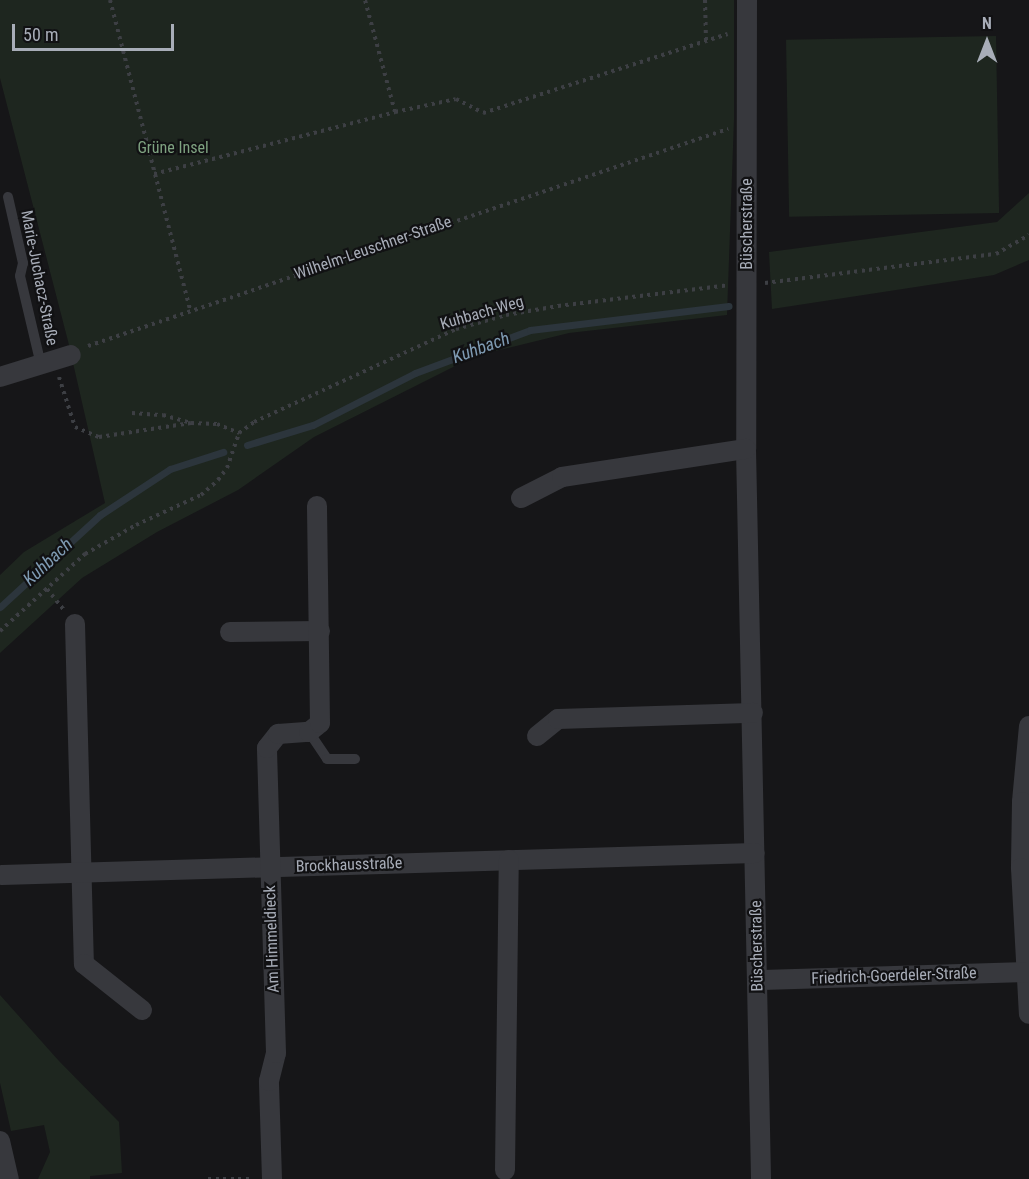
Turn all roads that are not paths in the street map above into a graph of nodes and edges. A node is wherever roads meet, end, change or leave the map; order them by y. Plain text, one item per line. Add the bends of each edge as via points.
1 (747, 0) edge
2 (8, 197) dead end
3 (56, 360) joint
4 (0, 377) edge
5 (746, 449) junction
6 (521, 498) dead end
7 (317, 506) dead end
8 (75, 624) road end
9 (320, 631) junction
10 (230, 632) dead end
11 (753, 713) junction
12 (309, 732) junction
13 (537, 736) dead end
14 (1028, 739) edge
15 (355, 759) dead end
16 (755, 853) junction
17 (509, 860) junction
18 (269, 868) junction
19 (82, 871) junction
20 (2, 875) dead end
21 (1027, 972) edge
22 (758, 980) junction
23 (142, 1010) dead end
24 (1029, 1014) edge
25 (0, 1141) edge
26 (505, 1170) dead end
27 (9, 1179) edge
28 (272, 1179) edge
29 (761, 1179) edge

1 - 5 street, Büscherstraße
2 - 3 lane, Marie-Juchacz-Straße via 23,263 20,276
3 - 4 street
5 - 6 street via 562,477
5 - 11 street, Büscherstraße
7 - 9 street
8 - 19 street
9 - 10 street
9 - 12 street via 320,723
11 - 13 street via 558,719
11 - 16 street, Büscherstraße
12 - 15 lane via 327,759
12 - 18 street, Am Himmeldieck via 278,734 267,747
14 - 21 street via 1021,868
16 - 17 street, Brockhausstraße
16 - 22 street, Büscherstraße
17 - 18 street, Brockhausstraße
17 - 26 street
18 - 19 street, Brockhausstraße
18 - 28 street, Am Himmeldieck via 276,1053 269,1081
19 - 20 street, Brockhausstraße
19 - 23 street via 84,964
21 - 22 street, Friedrich-Goerdeler-Straße
21 - 24 street
22 - 29 street, Büscherstraße
25 - 27 street

